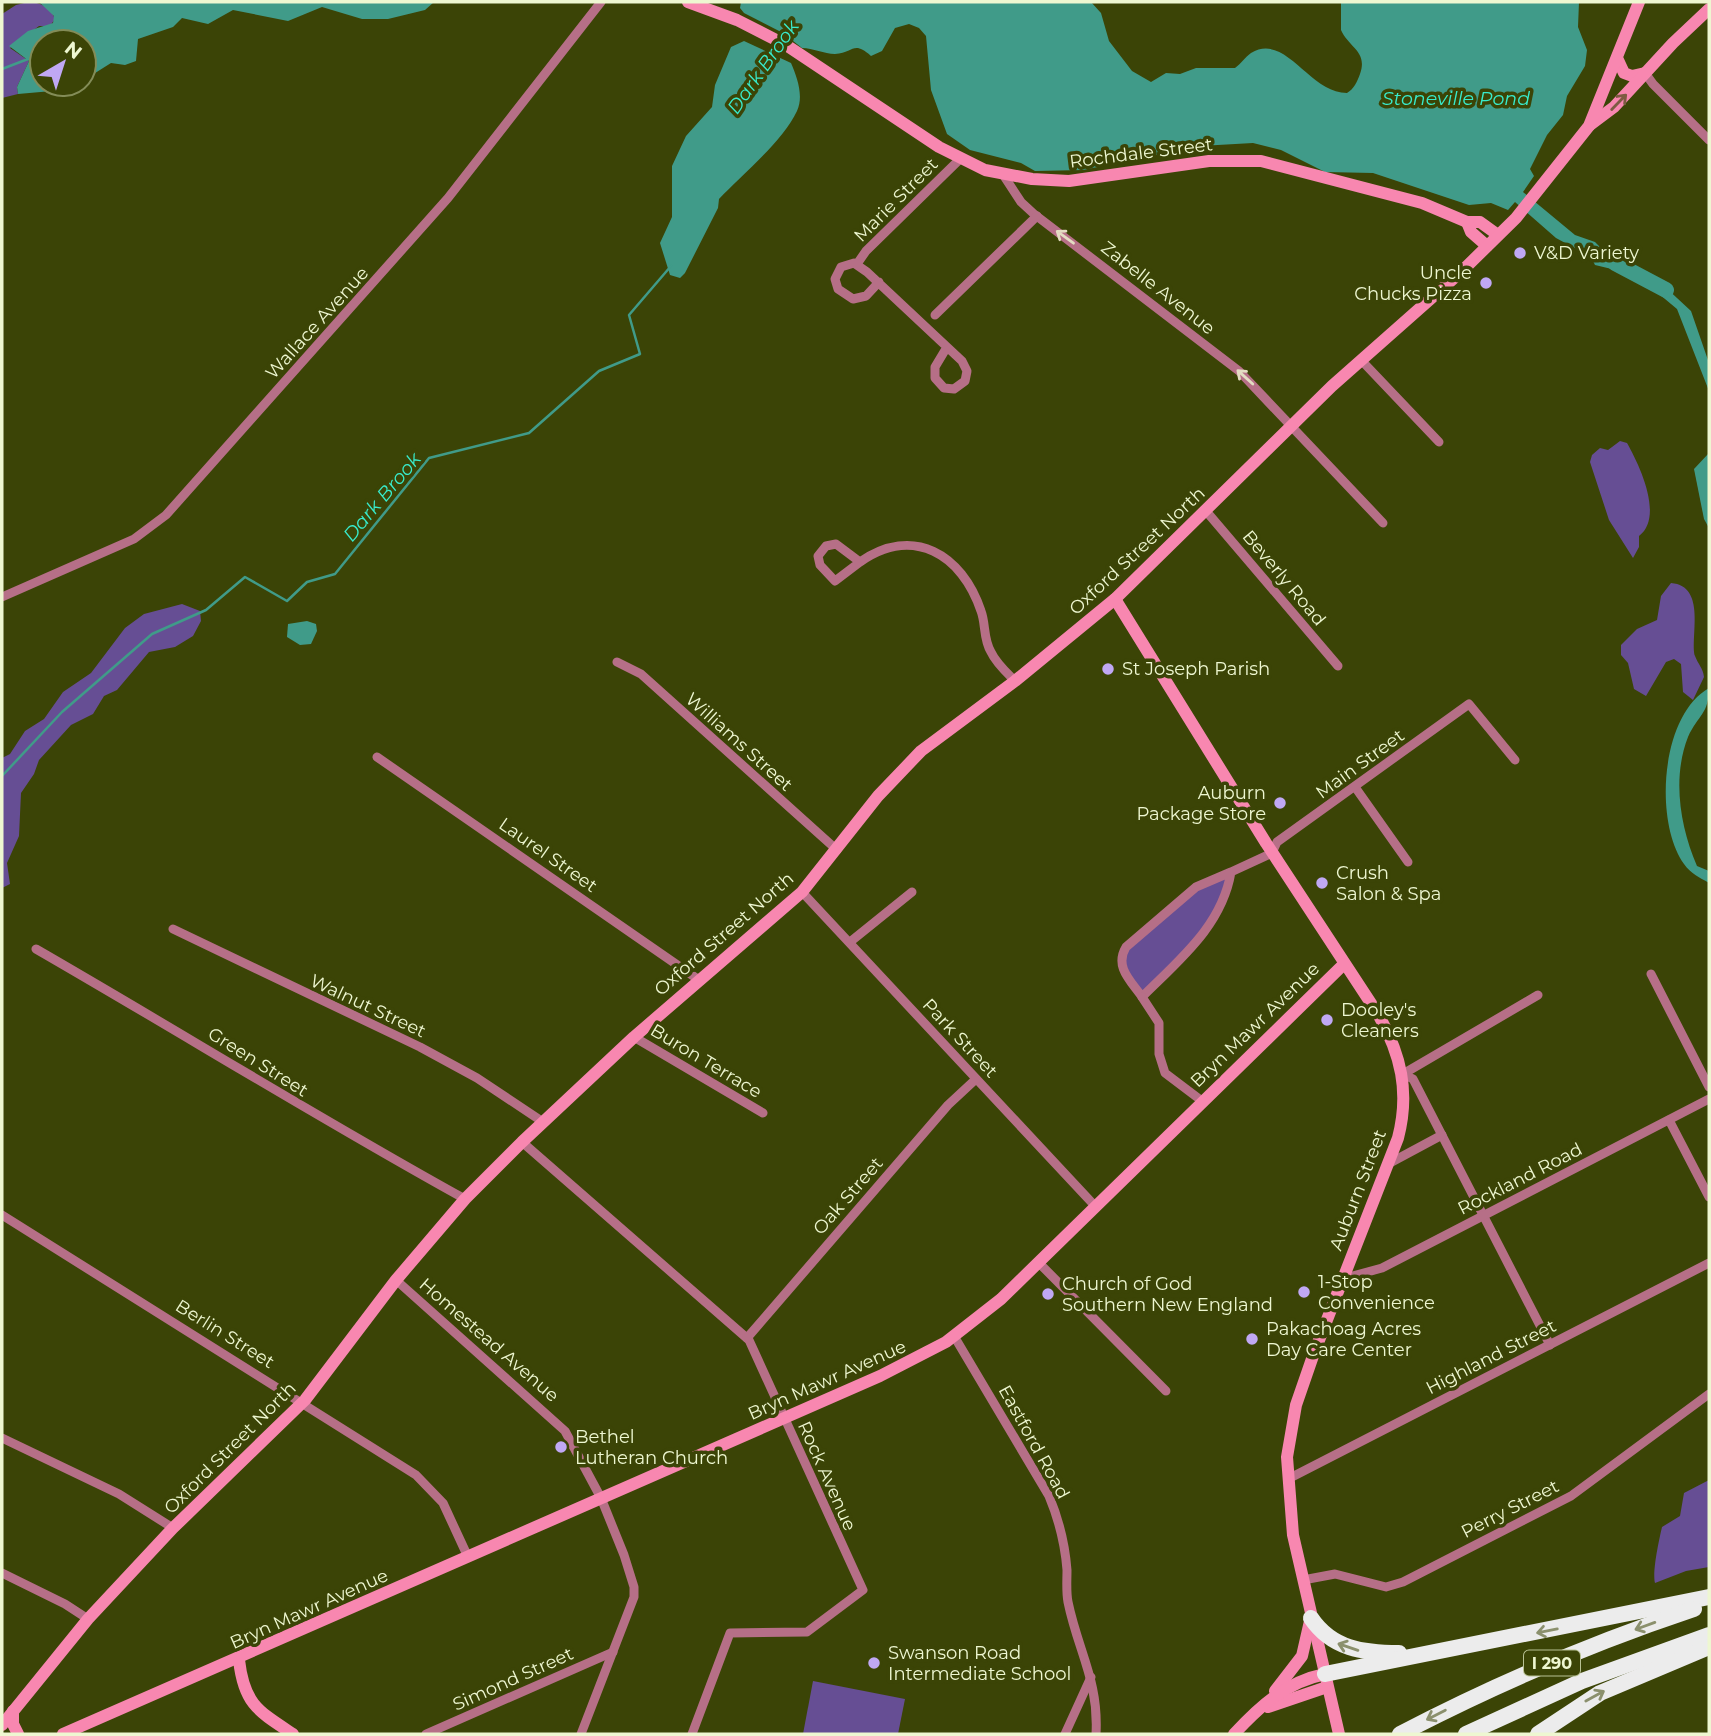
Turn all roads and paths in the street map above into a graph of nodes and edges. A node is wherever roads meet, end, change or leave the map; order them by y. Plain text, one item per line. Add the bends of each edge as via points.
1 (601, 2) edge
2 (688, 2) edge
3 (1639, 2) edge
4 (1709, 9) edge
5 (1618, 60) junction
6 (1645, 72) junction
7 (1589, 126) junction
8 (1709, 140) edge
9 (960, 159) junction
10 (1004, 176) junction
11 (1037, 216) junction
12 (1467, 222) junction
13 (1498, 235) junction
14 (1486, 246) junction
15 (857, 264) junction
16 (879, 282) junction
17 (935, 315) dead end
18 (947, 347) junction
19 (1361, 359) junction
20 (1292, 426) junction
21 (1439, 442) dead end
22 (1206, 511) junction
23 (1383, 523) dead end
24 (860, 562) junction
25 (2, 597) edge
26 (1115, 600) junction
27 (617, 662) dead end
28 (1338, 666) dead end
29 (1015, 681) junction
30 (377, 757) dead end
31 (1515, 760) dead end
32 (1355, 787) junction
33 (837, 850) junction
34 (1272, 853) junction
35 (1408, 862) dead end
36 (1231, 872) junction
37 (802, 892) junction
38 (912, 892) dead end
39 (173, 929) dead end
40 (850, 942) junction
41 (36, 948) dead end
42 (1344, 964) junction
43 (1651, 974) dead end
44 (699, 980) junction
45 (1538, 995) dead end
46 (1142, 997) junction
47 (634, 1037) junction
48 (1403, 1074) junction
49 (976, 1079) junction
50 (1709, 1087) edge
51 (1709, 1099) edge
52 (1202, 1101) junction
53 (763, 1113) dead end
54 (1669, 1120) junction
55 (543, 1122) junction
56 (1443, 1135) junction
57 (522, 1142) junction
58 (1388, 1164) junction
59 (1709, 1197) edge
60 (465, 1199) junction
61 (1095, 1206) junction
62 (2, 1215) edge
63 (1484, 1216) junction
64 (1038, 1262) junction
65 (1709, 1263) edge
66 (1342, 1279) junction
67 (396, 1280) junction
68 (954, 1336) junction
69 (747, 1338) junction
70 (1550, 1345) junction
71 (1166, 1391) dead end
72 (1709, 1394) edge
73 (303, 1402) junction
74 (784, 1419) junction
75 (2, 1438) edge
76 (1288, 1479) junction
77 (601, 1499) junction
78 (173, 1528) junction
79 (468, 1557) junction
80 (2, 1573) edge
81 (1303, 1580) junction
82 (1709, 1597) edge
83 (1709, 1604) edge
84 (1311, 1618) junction
85 (88, 1619) junction
86 (1709, 1635) edge
87 (1709, 1647) edge
88 (612, 1652) junction
89 (1440, 1652) junction
90 (239, 1660) junction
91 (1091, 1677) junction
92 (1326, 1681) junction
93 (1267, 1701) junction
94 (13, 1710) junction
95 (2, 1725) edge
96 (18, 1734) edge
97 (63, 1734) edge
98 (293, 1734) edge
99 (426, 1734) edge
100 (581, 1734) edge
101 (692, 1734) edge
102 (1065, 1734) edge
103 (1096, 1734) edge
104 (1235, 1734) edge
105 (1339, 1734) edge
106 (1399, 1734) edge
107 (1466, 1734) edge
108 (1538, 1734) edge

1 - 25 street, Wallace Avenue via 448,198 166,516 134,539
2 - 9 main road, Rochdale Street via 790,47
3 - 5 main road
4 - 6 main road
5 - 6 main road
5 - 7 main road
7 -> 6 main road via 1601,120
6 - 8 street
7 - 13 main road, Oxford Street North
9 - 10 main road, Rochdale Street
9 - 15 street, Marie Street
10 - 11 street, Zabelle Avenue
10 - 12 main road, Rochdale Street via 1069,181 1209,161 1261,161 1422,203
11 - 17 street
20 -> 11 street, Zabelle Avenue via 1239,371
12 - 13 main road, Rochdale Street via 1480,222
12 - 14 main road, Rochdale Street
13 - 14 main road, Oxford Street North
14 - 19 main road, Oxford Street North
15 - 16 street
15 - 16 street via 844,265 837,272 836,286 844,295 860,299
16 - 18 street
18 - 18 street via 967,371 965,381 954,389 944,388 934,378
19 - 20 main road, Oxford Street North
19 - 21 street
20 - 22 main road, Oxford Street North
20 - 23 street, Zabelle Avenue
22 - 26 main road, Oxford Street North
22 - 28 street, Beverly Road
24 - 24 street via 836,544 823,548 818,559 835,581
24 - 29 street via 885,548 911,544 947,559 972,589 991,654
26 - 29 main road, Oxford Street North
26 - 34 main road, Auburn Street
27 - 33 street, Williams Street via 641,674
29 - 33 main road, Oxford Street North via 921,751 878,796
30 - 44 street, Laurel Street
31 - 32 street, Main Street via 1469,704
32 - 34 street, Main Street via 1277,842
32 - 35 street
33 - 37 main road, Oxford Street North
34 - 36 street
34 - 42 main road, Auburn Street
36 - 46 street via 1225,901 1213,921
36 - 46 street via 1194,888 1126,947 1122,967
37 - 40 street, Park Street
37 - 44 main road, Oxford Street North
38 - 40 street
39 - 55 street, Walnut Street via 412,1043 477,1078
40 - 49 street, Park Street
41 - 60 street, Green Street via 269,1089
42 - 48 main road, Auburn Street via 1387,1031
42 - 52 main road, Bryn Mawr Avenue
43 - 50 street
44 - 47 main road, Oxford Street North
45 - 48 street
46 - 52 street via 1159,1024 1159,1054 1165,1073
47 - 53 street, Buron Terrace
47 - 55 main road, Oxford Street North
48 - 56 street via 1413,1079
48 - 58 main road, Auburn Street via 1404,1111
49 - 61 street, Park Street
49 - 69 street, Oak Street via 948,1105
51 - 54 street, Rockland Road
52 - 61 main road, Bryn Mawr Avenue
54 - 59 street
54 - 63 street, Rockland Road
55 - 57 main road, Oxford Street North
56 - 58 street
56 - 63 street
57 - 60 main road, Oxford Street North
57 - 69 street, Rock Avenue
58 - 66 main road, Auburn Street
60 - 67 main road, Oxford Street North
61 - 64 main road, Bryn Mawr Avenue
62 - 73 street, Berlin Street
63 - 66 street, Rockland Road via 1382,1268
63 - 70 street
64 - 68 main road, Bryn Mawr Avenue
64 - 71 street
65 - 70 street, Highland Street
66 - 76 main road, Auburn Street via 1296,1405
67 - 73 main road, Oxford Street North
67 - 77 street, Homestead Avenue via 562,1427
68 - 74 main road, Bryn Mawr Avenue via 902,1366
68 - 91 street, Eastford Road via 1055,1512 1064,1548 1068,1603
69 - 74 street, Rock Avenue
70 - 76 street, Highland Street
72 - 81 street, Perry Street via 1571,1496 1403,1582 1386,1587 1335,1574
73 - 78 main road, Oxford Street North
73 - 79 street, Berlin Street via 426,1483 443,1503
74 - 77 main road, Bryn Mawr Avenue
74 - 101 street, Rock Avenue via 863,1590 807,1632 730,1633
75 - 78 street via 120,1494
76 - 81 main road, Auburn Street via 1290,1518
77 - 79 main road, Bryn Mawr Avenue
77 - 88 street, Homestead Avenue via 634,1592
78 - 85 main road, Oxford Street North
79 - 90 main road, Bryn Mawr Avenue
80 - 85 street
81 - 84 main road, Auburn Street
82 -> 89 highway
83 -> 106 highway, I 290 via 1571,1654
89 -> 84 highway via 1359,1651 1329,1639
84 - 92 main road, Auburn Street
84 - 93 main road via 1299,1662
85 - 94 main road, Oxford Street North
86 - 107 highway, I 290 via 1582,1681
108 -> 87 highway via 1600,1693
88 - 99 street, Simond Street
88 - 100 street, Homestead Avenue
89 - 92 highway
90 - 97 main road, Bryn Mawr Avenue
90 - 98 main road via 251,1704
91 - 102 street
91 - 103 street, Eastford Road
92 - 93 main road via 1308,1677
92 - 104 main road via 1270,1706
92 - 105 main road, Auburn Street
93 - 104 main road
94 - 95 main road, Oxford Street North
94 - 96 main road

